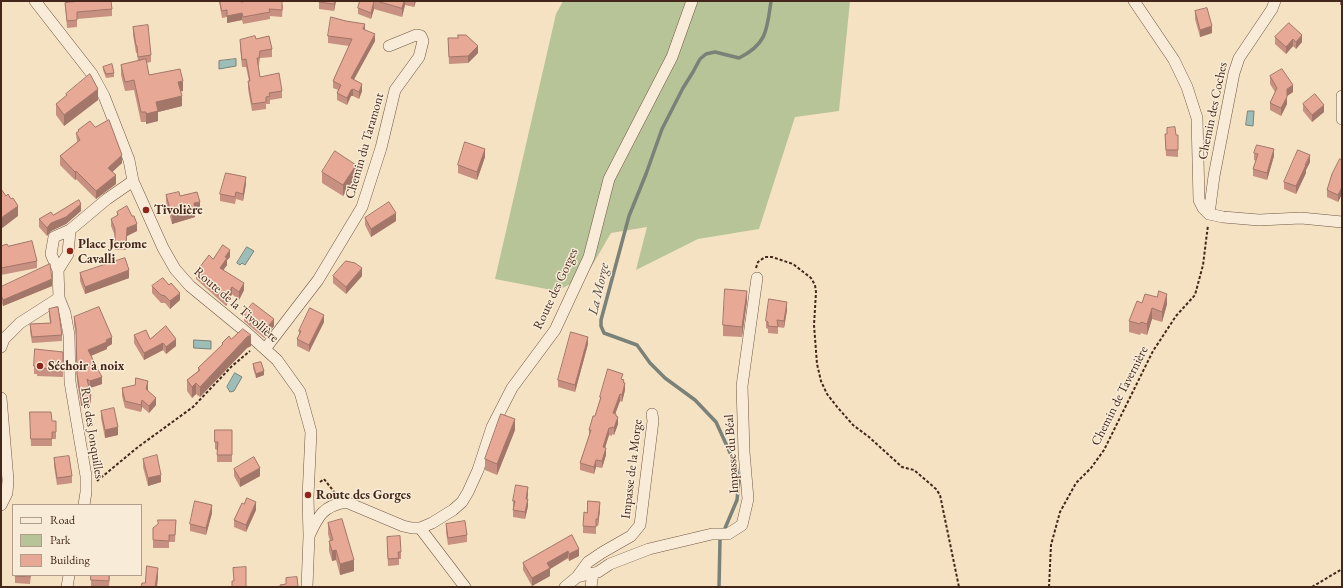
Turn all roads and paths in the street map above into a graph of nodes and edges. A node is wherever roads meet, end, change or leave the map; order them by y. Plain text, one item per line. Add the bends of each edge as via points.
1 (35, 1) edge
2 (692, 1) edge
3 (1134, 1) edge
4 (1275, 1) edge
5 (389, 46) dead end
6 (1342, 96) edge
7 (1342, 119) edge
8 (133, 182) junction
9 (1209, 214) junction
10 (1342, 222) edge
11 (70, 230) junction
12 (58, 270) junction
13 (757, 278) joint
14 (59, 298) junction
15 (262, 347) junction
16 (1, 348) edge
17 (1, 398) edge
18 (652, 414) dead end
19 (86, 485) junction
20 (319, 488) dead end
21 (346, 502) junction
22 (84, 504) edge
23 (1, 505) edge
24 (420, 528) junction
25 (309, 536) junction
26 (1342, 570) edge
27 (593, 573) junction
28 (69, 576) edge
29 (577, 577) junction
30 (67, 587) edge
31 (307, 587) edge
32 (465, 587) edge
33 (565, 587) edge
34 (591, 587) edge
35 (959, 587) edge
36 (1049, 587) edge
37 (1312, 587) edge

1 - 8 street, Route de la Tivollière via 92,74 104,96 129,160
2 - 24 street, Route des Gorges via 672,57 609,179 589,257 555,330 512,388 492,427 478,470 462,502 443,517
3 - 9 street via 1174,60 1187,87 1197,118 1198,200
4 - 9 street, Chemin des Coches via 1239,58 1234,73
5 - 15 street, Chemin du Taramont via 416,35 422,36 419,57 395,90 381,148 362,207 318,280
6 - 7 street
8 - 11 street, Rue des Jonquilles via 107,199
8 - 15 street, Route de la Tivollière via 175,269 190,286
9 - 10 street via 1223,218 1301,218
9 - 36 path, Chemin de Tavernière via 1204,265 1195,295 1176,316 1153,351 1104,450 1076,483 1060,512 1050,545
11 - 12 street via 68,254
11 - 12 street, Rue des Jonquilles via 54,237 51,254
12 - 14 street, Rue des Jonquilles
13 - 27 street, Impasse du Béal via 742,386 748,499 742,525 728,534 712,534 649,549
13 - 35 path via 758,262 766,257 793,264 811,278 816,292 814,325 821,381 853,426 902,467 914,470 936,489 940,495
14 - 16 street via 20,323 4,338
14 - 19 street, Rue des Jonquilles via 65,313 70,382
15 - 19 path via 232,366 193,407 138,447 95,483
15 - 25 street, Route de la Tivollière via 277,360 300,392 311,432
17 - 23 street via 8,480 7,493
18 - 29 street, Impasse de la Morge via 640,525 631,536 588,562
19 - 22 street, Rue des Jonquilles
20 - 21 path via 320,482 324,479 333,492
21 - 24 street via 403,526
21 - 25 street via 336,503 322,512
24 - 32 street
25 - 31 street, Route de la Tivollière
26 - 37 path
27 - 29 street, Impasse du Béal
27 - 34 street
28 - 30 street
29 - 33 street, Impasse de la Morge

